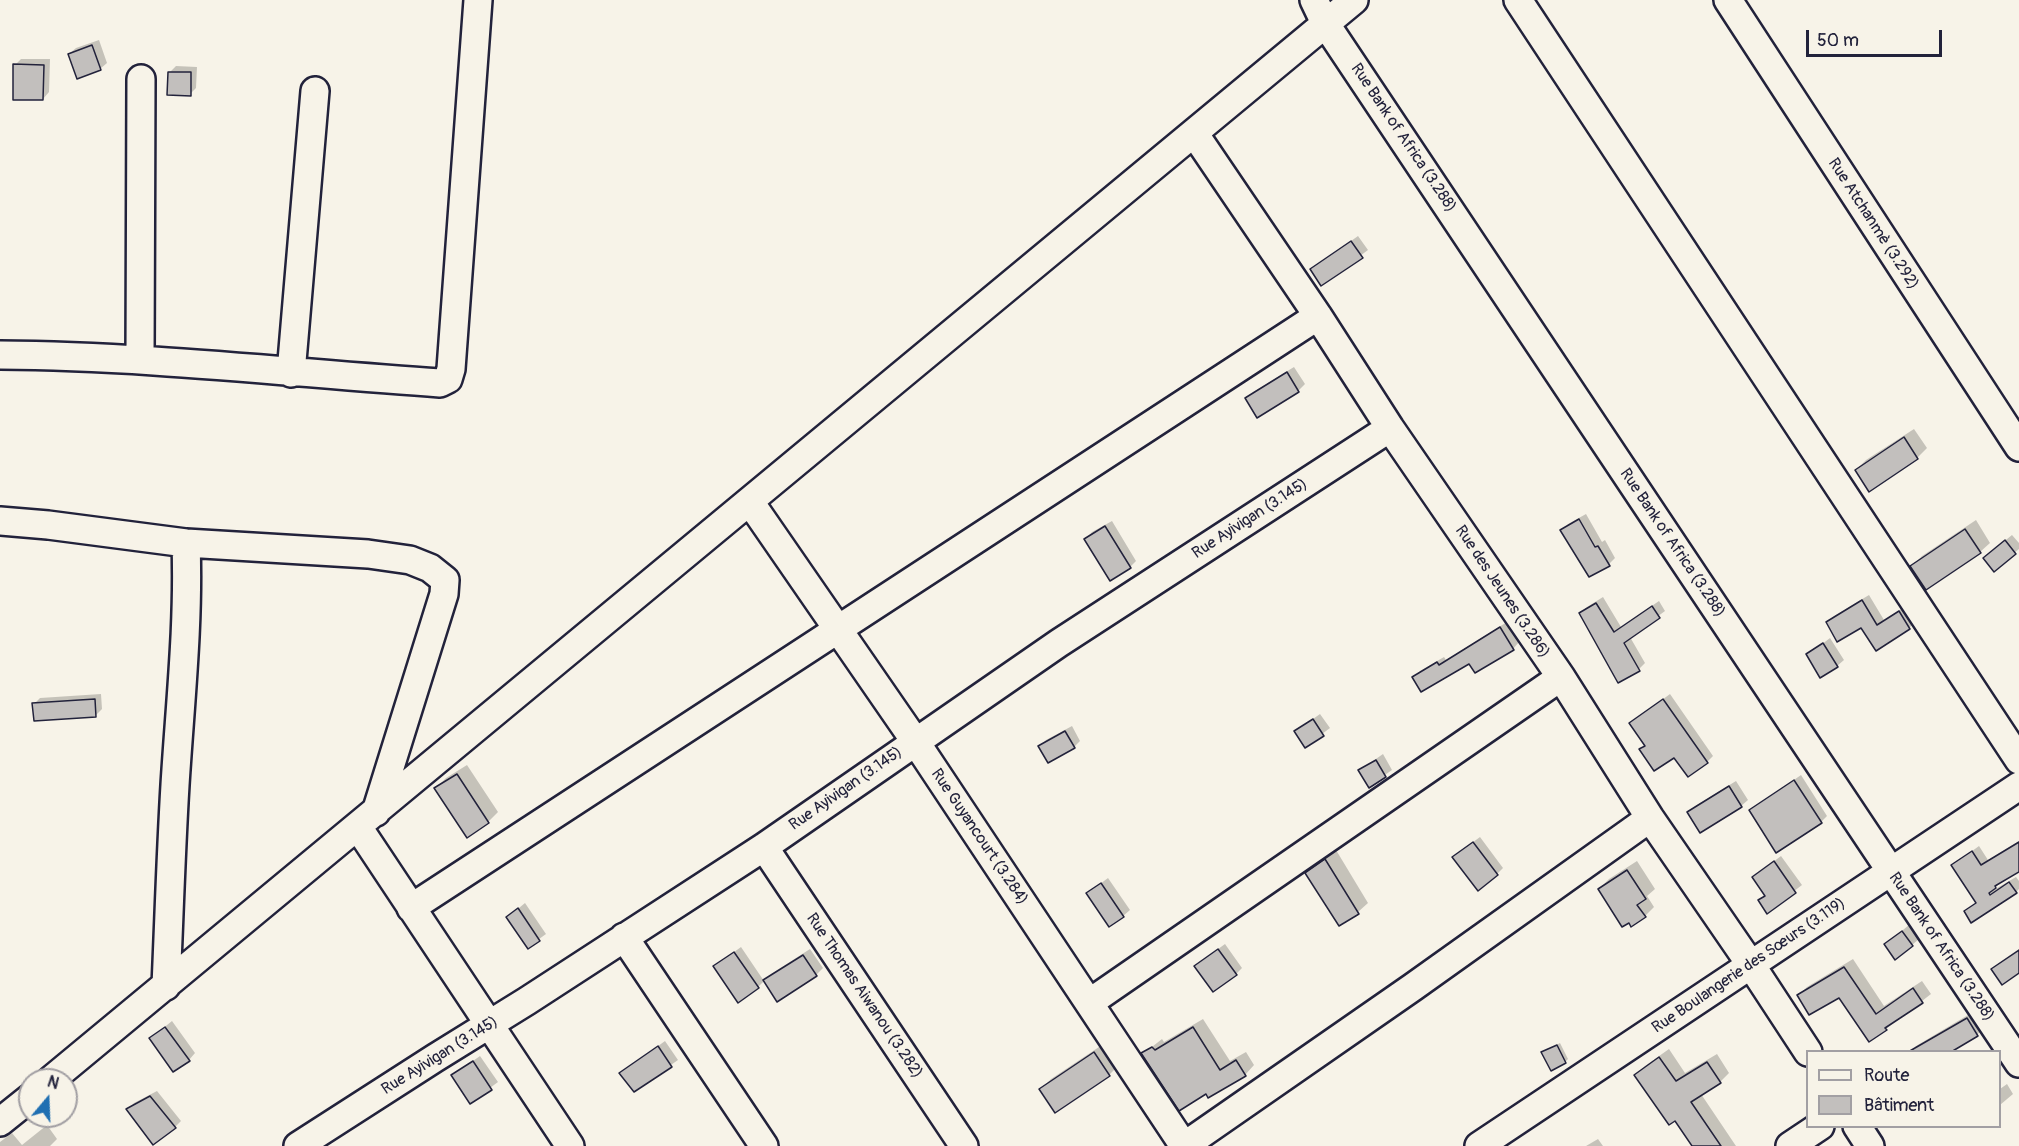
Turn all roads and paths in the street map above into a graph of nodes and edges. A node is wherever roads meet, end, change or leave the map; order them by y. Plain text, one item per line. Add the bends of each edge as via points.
1 (478, 0) edge
2 (1354, 0) edge
3 (1518, 0) edge
4 (1728, 0) edge
5 (1320, 11) edge
6 (141, 79) dead end
7 (315, 91) dead end
8 (1194, 134) junction
9 (1318, 316) junction
10 (0, 355) edge
11 (140, 359) junction
12 (291, 373) junction
13 (1390, 428) junction
14 (2019, 447) edge
15 (750, 502) junction
16 (0, 521) edge
17 (186, 543) junction
18 (838, 629) junction
19 (1561, 677) junction
20 (915, 741) junction
21 (2019, 760) edge
22 (2019, 786) edge
23 (1650, 818) junction
24 (367, 819) junction
25 (764, 847) junction
26 (1890, 872) junction
27 (411, 908) junction
28 (624, 937) junction
29 (1751, 964) junction
30 (166, 986) junction
31 (1089, 1003) junction
32 (489, 1024) junction
33 (1807, 1050) edge
34 (2019, 1063) edge
35 (66, 1068) edge
36 (18, 1108) edge
37 (0, 1122) edge
38 (1817, 1128) edge
39 (1858, 1128) edge
40 (568, 1145) edge
41 (298, 1146) edge
42 (764, 1146) edge
43 (964, 1146) edge
44 (1184, 1146) edge
45 (1479, 1146) edge
46 (1790, 1146) edge
47 (1870, 1146) edge

1 - 12 street via 448,379 440,383
2 - 5 street
3 - 21 street
4 - 14 street, Rue Atchanmè (3.292)
5 - 8 street
5 - 26 street, Rue Bank of Africa (3.288)
6 - 11 street
7 - 12 street
8 - 9 street, Rue des Jeunes (3.286)
8 - 15 street
9 - 13 street, Rue des Jeunes (3.286)
9 - 18 street
10 - 11 street
11 - 12 street
13 - 19 street, Rue des Jeunes (3.286)
13 - 20 street, Rue Ayivigan (3.145)
15 - 18 street, Rue Guyancourt (3.284)
15 - 24 street
16 - 17 street
17 - 24 street via 368,554 410,560 445,580 444,594
17 - 30 street via 186,646
18 - 20 street, Rue Guyancourt (3.284)
18 - 27 street
19 - 23 street, Rue des Jeunes (3.286)
19 - 31 street
20 - 25 street, Rue Ayivigan (3.145)
20 - 31 street, Rue Guyancourt (3.284)
22 - 26 street, Rue Boulangerie des Sœurs (3.119)
23 - 29 street, Rue des Jeunes (3.286)
23 - 44 street
24 - 27 street
24 - 30 street
25 - 28 street, Rue Ayivigan (3.145)
25 - 43 street, Rue Thomas Aiwanou (3.282)
26 - 29 street, Rue Boulangerie des Sœurs (3.119)
26 - 34 street, Rue Bank of Africa (3.288)
27 - 32 street
28 - 32 street, Rue Ayivigan (3.145)
28 - 42 street
29 - 33 street, Rue des Jeunes (3.286)
29 - 45 street, Rue Boulangerie des Sœurs (3.119)
30 - 35 street
31 - 44 street, Rue Guyancourt (3.284)
32 - 40 street
32 - 41 street, Rue Ayivigan (3.145)
36 - 37 street
38 - 46 street
39 - 47 street

